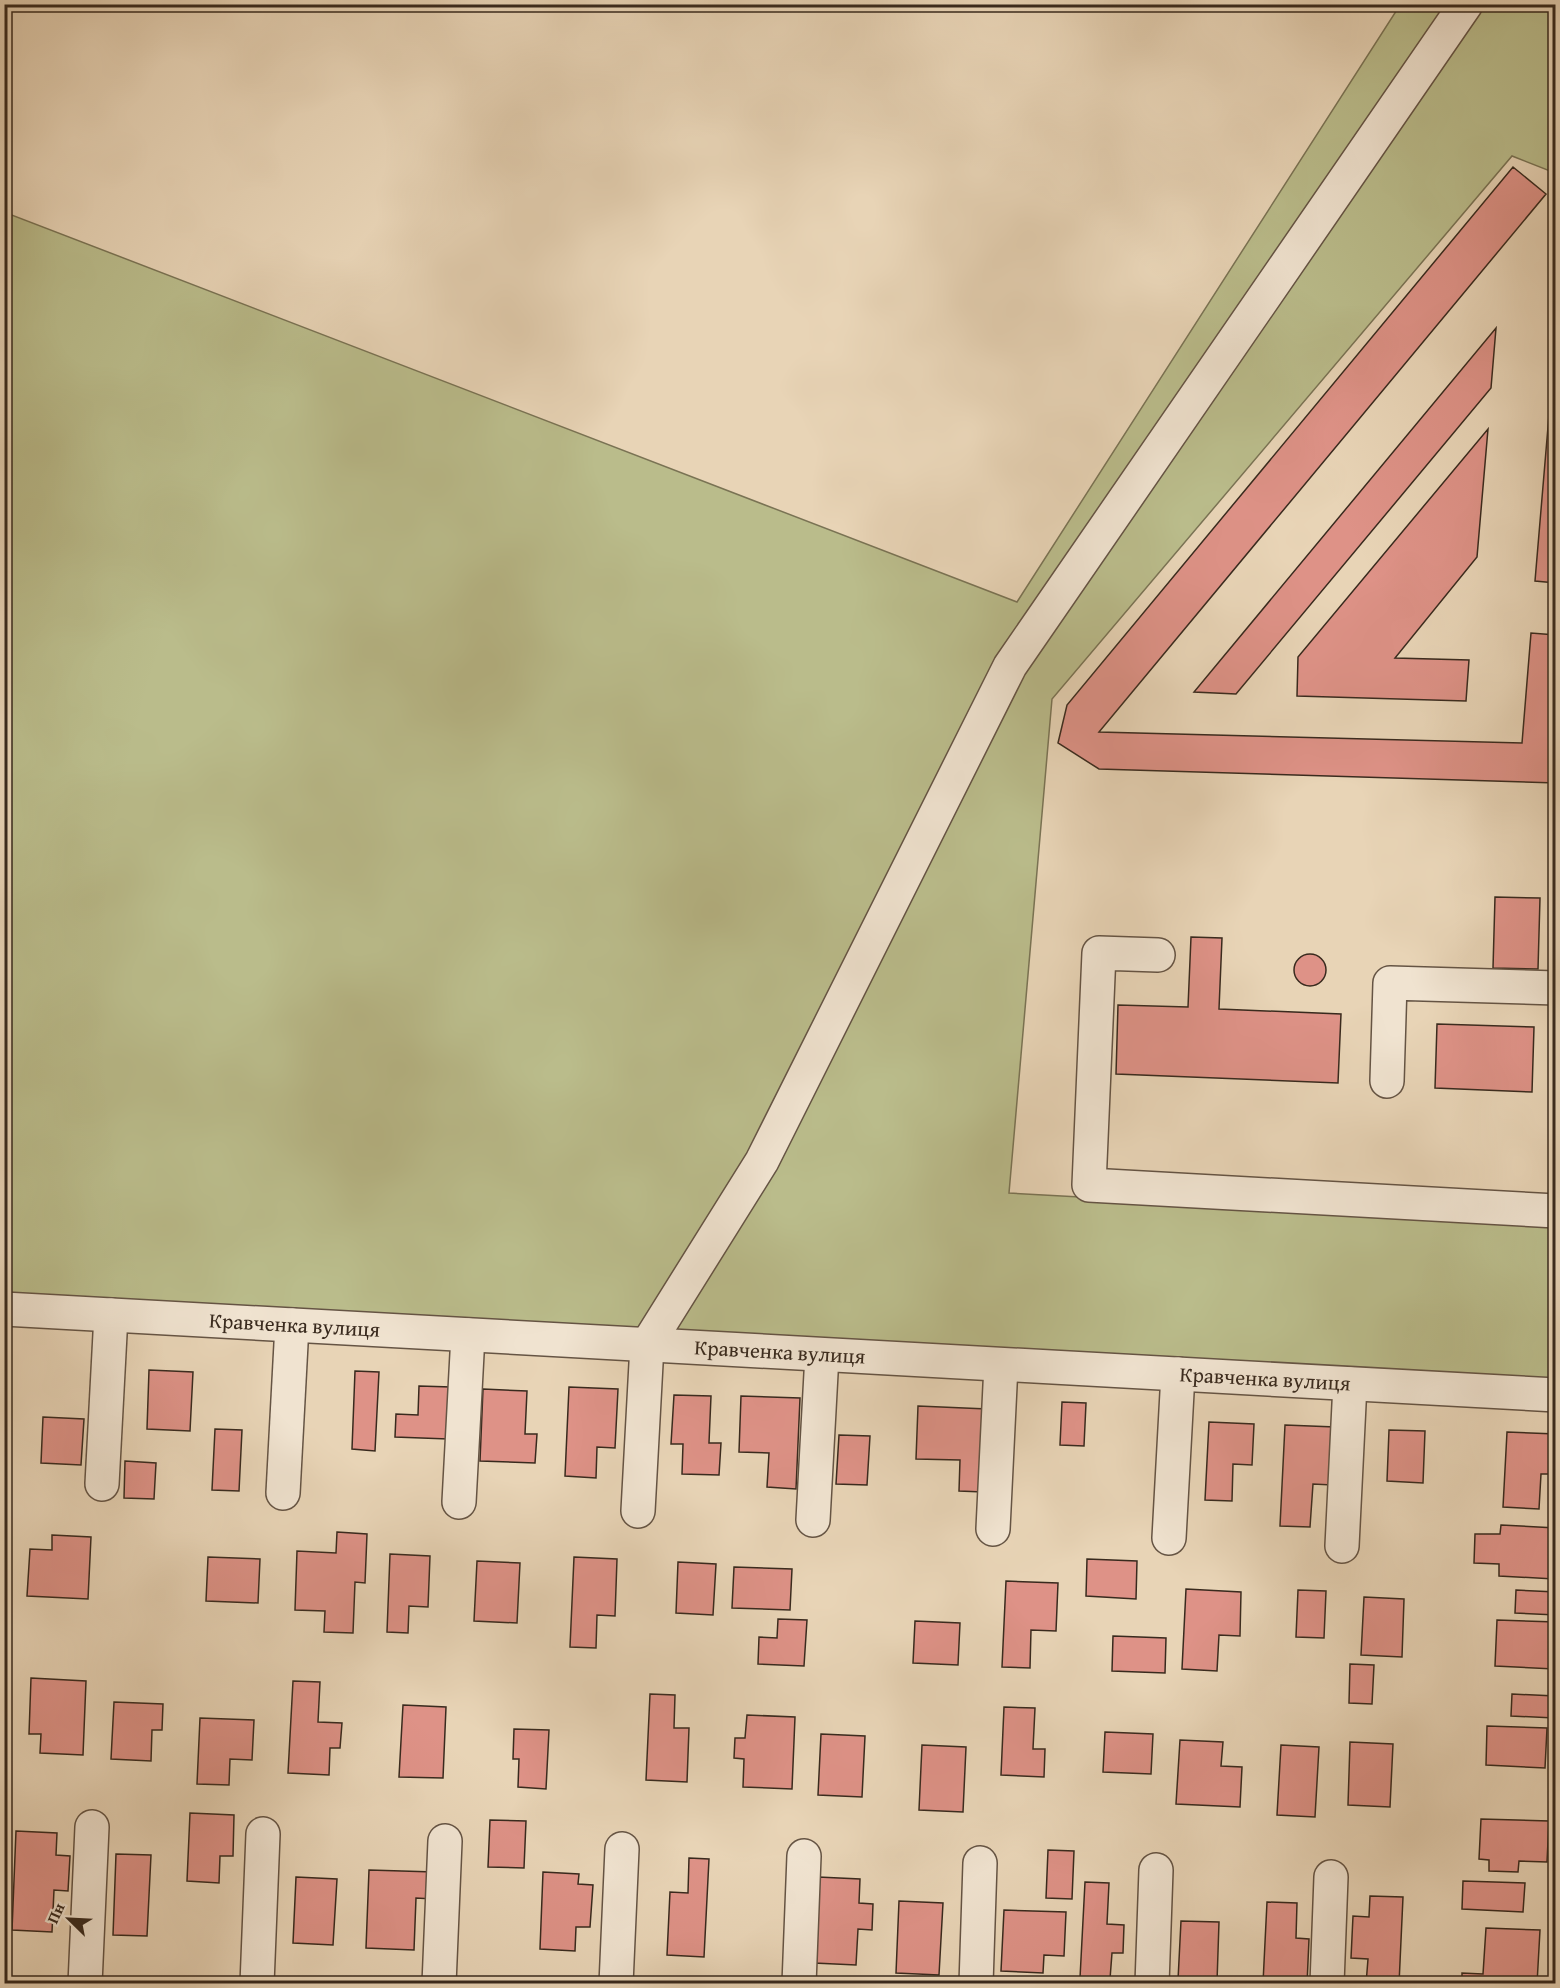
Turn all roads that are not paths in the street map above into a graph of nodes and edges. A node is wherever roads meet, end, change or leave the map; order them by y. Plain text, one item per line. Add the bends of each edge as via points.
1 (1466, 4) edge
2 (1158, 955) dead end
3 (1556, 988) edge
4 (1387, 1081) dead end
5 (1556, 1211) edge
6 (4, 1309) edge
7 (111, 1315) junction
8 (292, 1325) junction
9 (468, 1335) junction
10 (647, 1345) junction
11 (822, 1355) junction
12 (1001, 1365) junction
13 (1178, 1374) junction
14 (1350, 1384) junction
15 (1556, 1395) edge
16 (102, 1484) dead end
17 (283, 1493) dead end
18 (459, 1502) dead end
19 (638, 1511) dead end
20 (813, 1520) dead end
21 (993, 1529) dead end
22 (1169, 1538) dead end
23 (1342, 1546) dead end
24 (92, 1827) dead end
25 (263, 1834) dead end
26 (445, 1841) dead end
27 (622, 1849) dead end
28 (804, 1856) dead end
29 (980, 1863) dead end
30 (1156, 1870) dead end
31 (1331, 1877) dead end
32 (85, 1983) edge
33 (257, 1983) edge
34 (439, 1983) edge
35 (616, 1983) edge
36 (799, 1983) edge
37 (976, 1983) edge
38 (1152, 1983) edge
39 (1327, 1983) edge

1 - 10 street via 1010,666 762,1161
2 - 5 street via 1099,953 1089,1185
3 - 4 street via 1390,983
6 - 7 street, Кравченка вулиця
7 - 8 street, Кравченка вулиця
7 - 16 street
8 - 9 street, Кравченка вулиця
8 - 17 street
9 - 10 street, Кравченка вулиця
9 - 18 street
10 - 11 street, Кравченка вулиця
10 - 19 street
11 - 12 street, Кравченка вулиця
11 - 20 street
12 - 13 street, Кравченка вулиця
12 - 21 street
13 - 14 street, Кравченка вулиця
13 - 22 street
14 - 15 street, Кравченка вулиця
14 - 23 street
24 - 32 street
25 - 33 street
26 - 34 street
27 - 35 street
28 - 36 street
29 - 37 street
30 - 38 street
31 - 39 street

